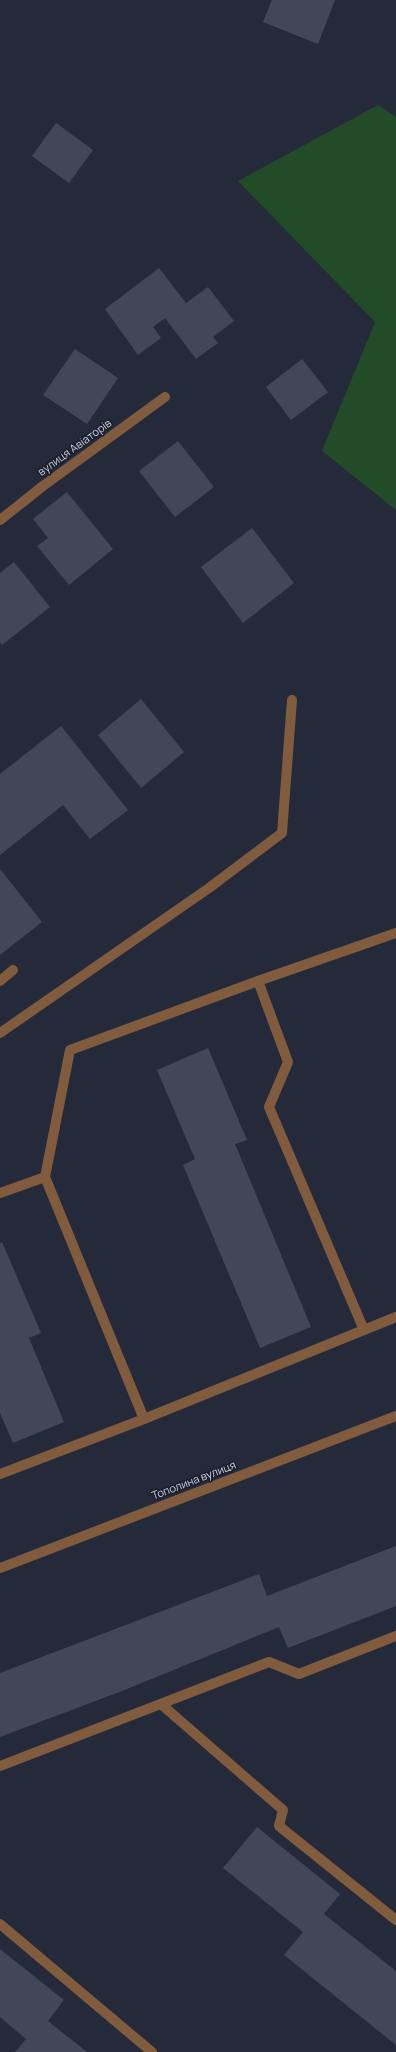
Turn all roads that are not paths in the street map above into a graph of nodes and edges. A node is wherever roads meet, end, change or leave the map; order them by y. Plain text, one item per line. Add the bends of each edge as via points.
1 (165, 397) dead end
2 (0, 520) edge
3 (292, 700) dead end
4 (396, 933) edge
5 (13, 970) dead end
6 (258, 980) junction
7 (0, 981) edge
8 (0, 1033) edge
9 (45, 1177) junction
10 (0, 1194) edge
11 (396, 1317) edge
12 (364, 1330) junction
13 (396, 1416) edge
14 (144, 1419) junction
15 (0, 1474) edge
16 (0, 1568) edge
17 (396, 1636) edge
18 (162, 1705) junction
19 (0, 1766) edge
20 (396, 1920) edge
21 (0, 1924) edge
22 (152, 2052) edge

1 - 2 street, вулиця Авіаторів
3 - 8 street via 282,834 209,888
4 - 6 street
5 - 7 street
6 - 9 street via 70,1050
6 - 12 street via 288,1062 269,1107
9 - 10 street
9 - 14 street
11 - 12 street
12 - 14 street
13 - 16 street, Тополина вулиця
14 - 15 street
17 - 18 street via 299,1674 269,1662
18 - 19 street
18 - 20 street via 283,1810 279,1826
21 - 22 street

